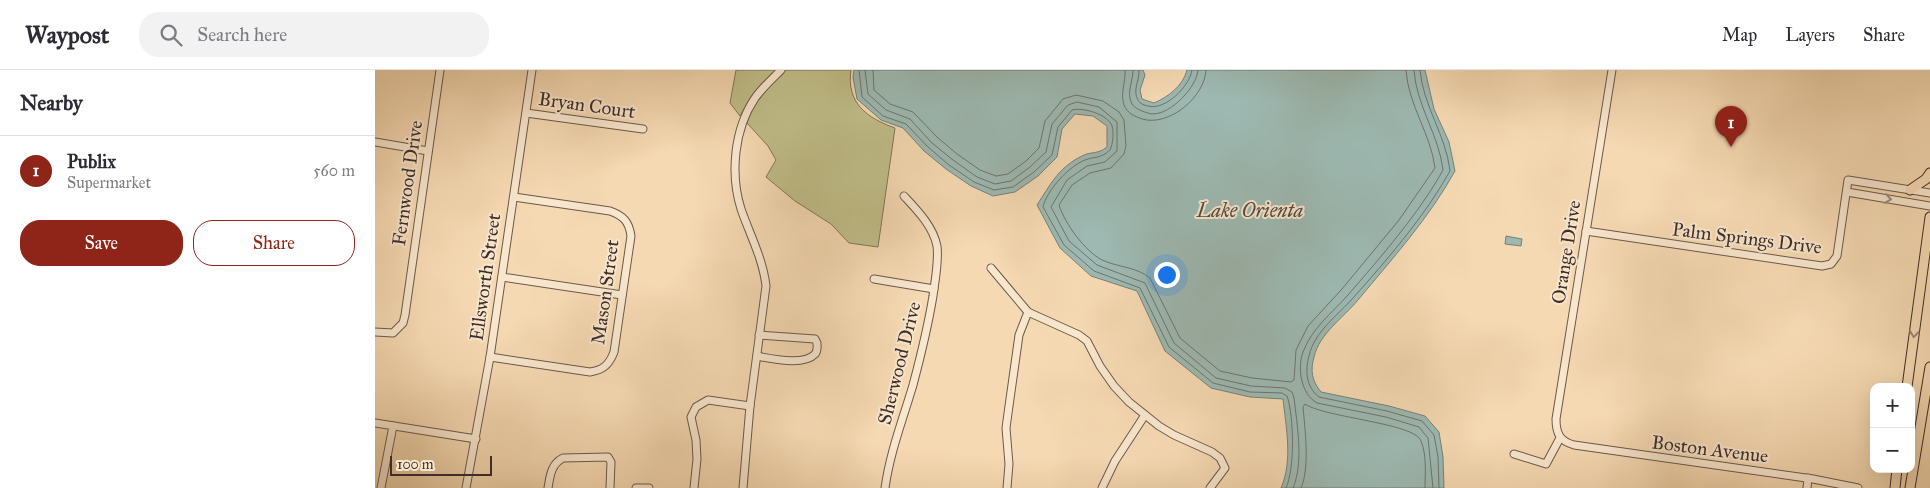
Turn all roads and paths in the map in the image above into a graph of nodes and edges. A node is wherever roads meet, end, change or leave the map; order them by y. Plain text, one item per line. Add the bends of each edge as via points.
1 (440, 70) edge
2 (532, 70) edge
3 (781, 70) edge
4 (1611, 70) edge
5 (526, 113) junction
6 (643, 129) dead end
7 (375, 142) edge
8 (428, 151) junction
9 (1930, 173) edge
10 (1910, 190) junction
11 (1847, 192) junction
12 (1930, 193) edge
13 (514, 196) junction
14 (904, 196) dead end
15 (1930, 206) edge
16 (1930, 217) edge
17 (1585, 231) junction
18 (991, 268) dead end
19 (502, 277) junction
20 (873, 280) dead end
21 (934, 289) junction
22 (622, 295) junction
23 (1028, 312) junction
24 (375, 332) edge
25 (759, 335) junction
26 (757, 356) junction
27 (490, 357) junction
28 (1930, 367) edge
29 (1908, 383) edge
30 (750, 406) junction
31 (1145, 415) junction
32 (375, 423) edge
33 (393, 426) junction
34 (1560, 438) junction
35 (476, 440) junction
36 (1514, 454) dead end
37 (1897, 473) edge
38 (1808, 478) junction
39 (381, 488) edge
40 (466, 488) edge
41 (548, 488) edge
42 (610, 488) edge
43 (636, 488) edge
44 (649, 488) edge
45 (694, 488) edge
46 (743, 488) edge
47 (885, 488) edge
48 (1007, 488) edge
49 (1102, 488) edge
50 (1210, 488) edge
51 (1807, 488) edge
52 (1858, 488) edge
53 (1895, 488) edge
54 (1910, 488) edge

1 - 8 street, Fernwood Drive
2 - 5 street, Ellsworth Street
3 - 25 street via 755,97 745,115 737,144 735,169 741,207 765,271
4 - 17 street, Orange Drive
5 - 6 street, Bryan Court
5 - 13 street, Ellsworth Street
7 - 8 street
8 - 24 street, Fernwood Drive via 403,323 393,332
9 - 10 main road via 1926,180
10 - 11 street, Palm Springs Drive via 1848,180
10 - 12 street, Palm Springs Drive
11 -> 15 street
11 - 17 street, Palm Springs Drive via 1837,256 1831,264 1822,266
13 - 19 street, Ellsworth Street
13 - 22 street, Mason Street via 610,211 627,220 631,236
14 - 21 street, Sherwood Drive via 927,222 937,245
16 -> 29 main road
17 - 34 street, Orange Drive via 1556,419
18 - 23 street
19 - 22 street
19 - 27 street, Ellsworth Street
20 - 21 street
21 - 47 street, Sherwood Drive via 927,331 895,440
22 - 27 street, Mason Street via 614,352 606,367 600,370 590,372
23 - 31 street via 1087,341 1113,386
23 - 48 street via 1019,335 1009,406
25 - 26 street
25 - 26 street via 815,339 817,352 797,361
26 - 30 street
27 - 35 street, Ellsworth Street
28 - 54 main road
30 - 45 street via 707,400 696,407 691,417 696,450
30 - 46 street
31 - 49 street via 1115,460
31 - 50 street via 1174,436 1220,458 1225,468
32 - 33 street
33 - 35 street
33 - 39 street
34 - 36 street via 1547,464
34 - 38 street, Boston Avenue via 1574,445
35 - 40 street, Ellsworth Street
37 - 53 main road
38 - 51 street
38 - 52 street, Boston Avenue
41 - 42 street via 553,465 558,460 600,456 608,457 611,462
43 - 44 street

